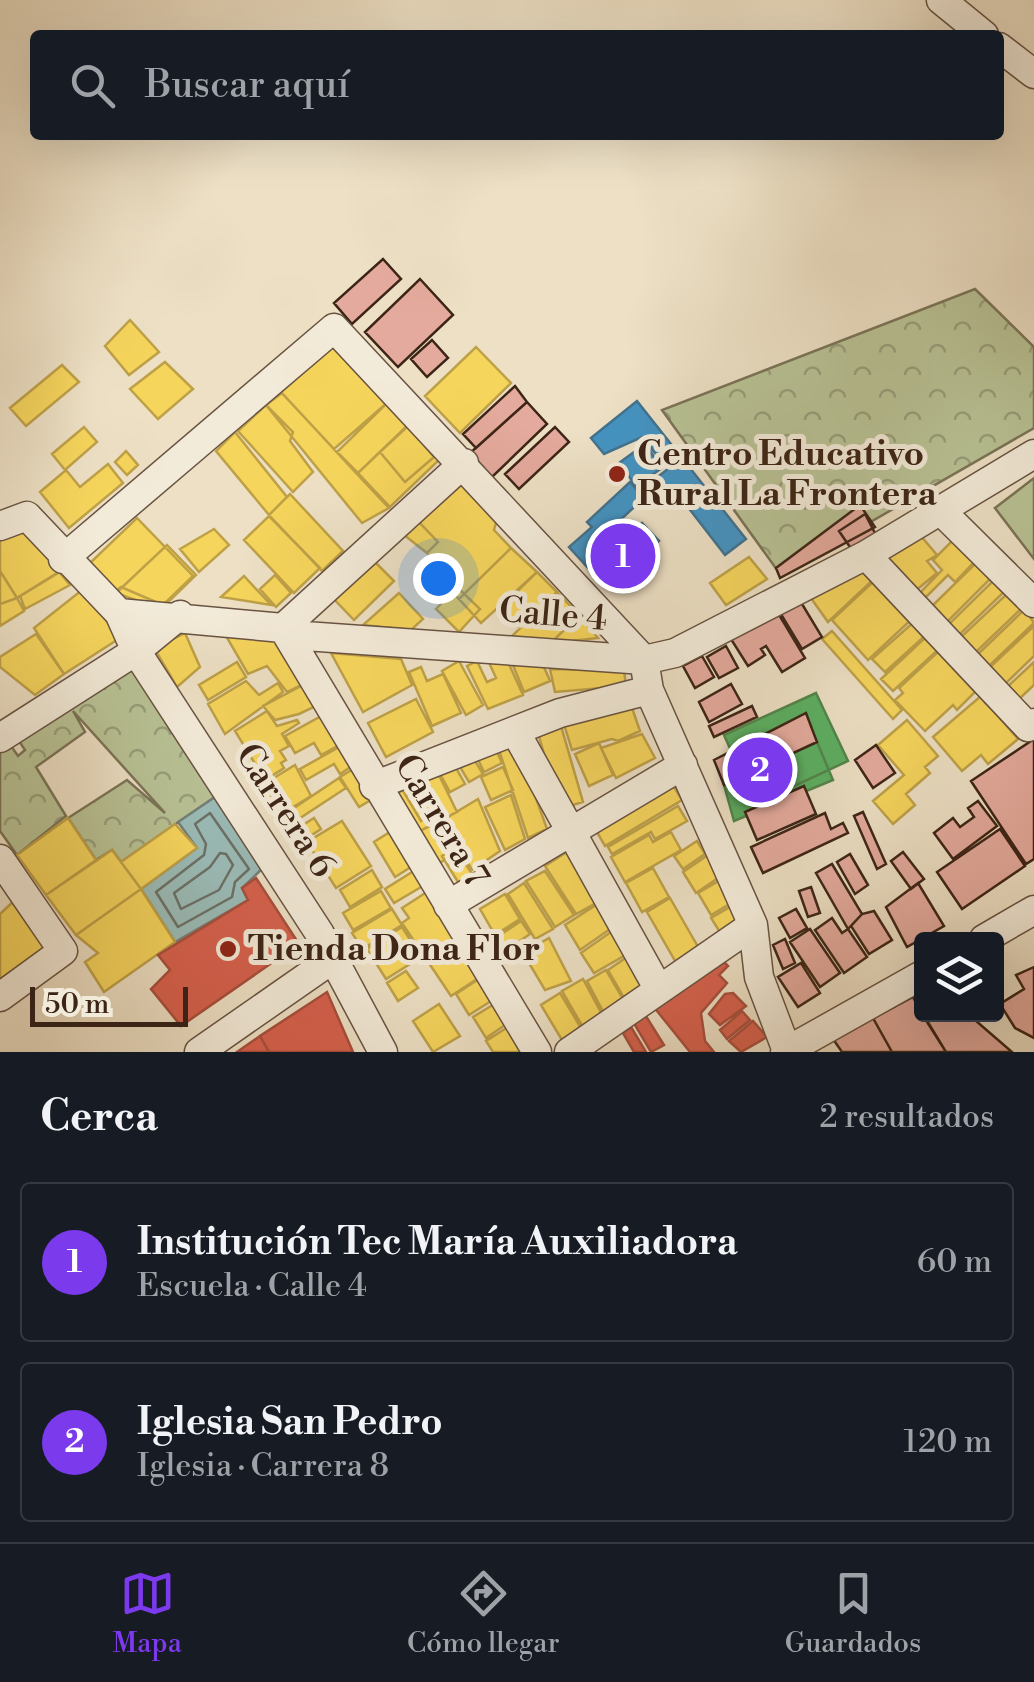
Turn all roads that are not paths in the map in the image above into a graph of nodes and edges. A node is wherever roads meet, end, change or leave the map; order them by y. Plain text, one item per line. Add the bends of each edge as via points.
1 (941, 0) edge
2 (978, 30) edge
3 (1004, 51) edge
4 (1034, 74) edge
5 (1034, 454) edge
6 (464, 463) junction
7 (940, 510) junction
8 (0, 526) edge
9 (866, 555) junction
10 (63, 559) junction
11 (1034, 604) edge
12 (119, 613) junction
13 (180, 615) junction
14 (284, 628) junction
15 (136, 650) junction
16 (644, 660) junction
17 (649, 690) junction
18 (1034, 723) edge
19 (515, 730) junction
20 (0, 738) edge
21 (683, 765) junction
22 (374, 786) junction
23 (568, 833) junction
24 (0, 859) edge
25 (448, 905) junction
26 (1034, 910) edge
27 (752, 925) junction
28 (997, 932) edge
29 (334, 958) junction
30 (914, 979) edge
31 (658, 988) junction
32 (0, 997) edge
33 (786, 1051) edge
34 (199, 1052) edge
35 (383, 1052) edge
36 (536, 1052) edge
37 (569, 1052) edge

1 - 2 street
3 - 4 street
5 - 7 street, Calle 4
6 - 10 street via 334,328
6 - 14 street
6 - 16 street
7 - 9 street, Calle 4
7 - 11 street
8 - 10 street via 26,516
9 - 16 street, Calle 4 via 675,654
9 - 18 street via 1028,727
10 - 12 street
12 - 13 street, Calle 4
12 - 15 street, Carrera 6
13 - 14 street, Calle 4
13 - 15 street
14 - 16 street, Calle 4 via 305,636
14 - 22 street, Carrera 7
15 - 20 street
15 - 29 street, Carrera 6
16 - 17 street
17 - 19 street
17 - 21 street
19 - 22 street
19 - 23 street
21 - 23 street
21 - 27 street
22 - 25 street, Carrera 7
23 - 25 street
23 - 31 street
24 - 32 street via 63,951
25 - 36 street, Carrera 7
26 - 28 street
27 - 31 street
27 - 33 street via 759,977
29 - 34 street
29 - 35 street, Carrera 6
30 - 33 street
31 - 37 street

